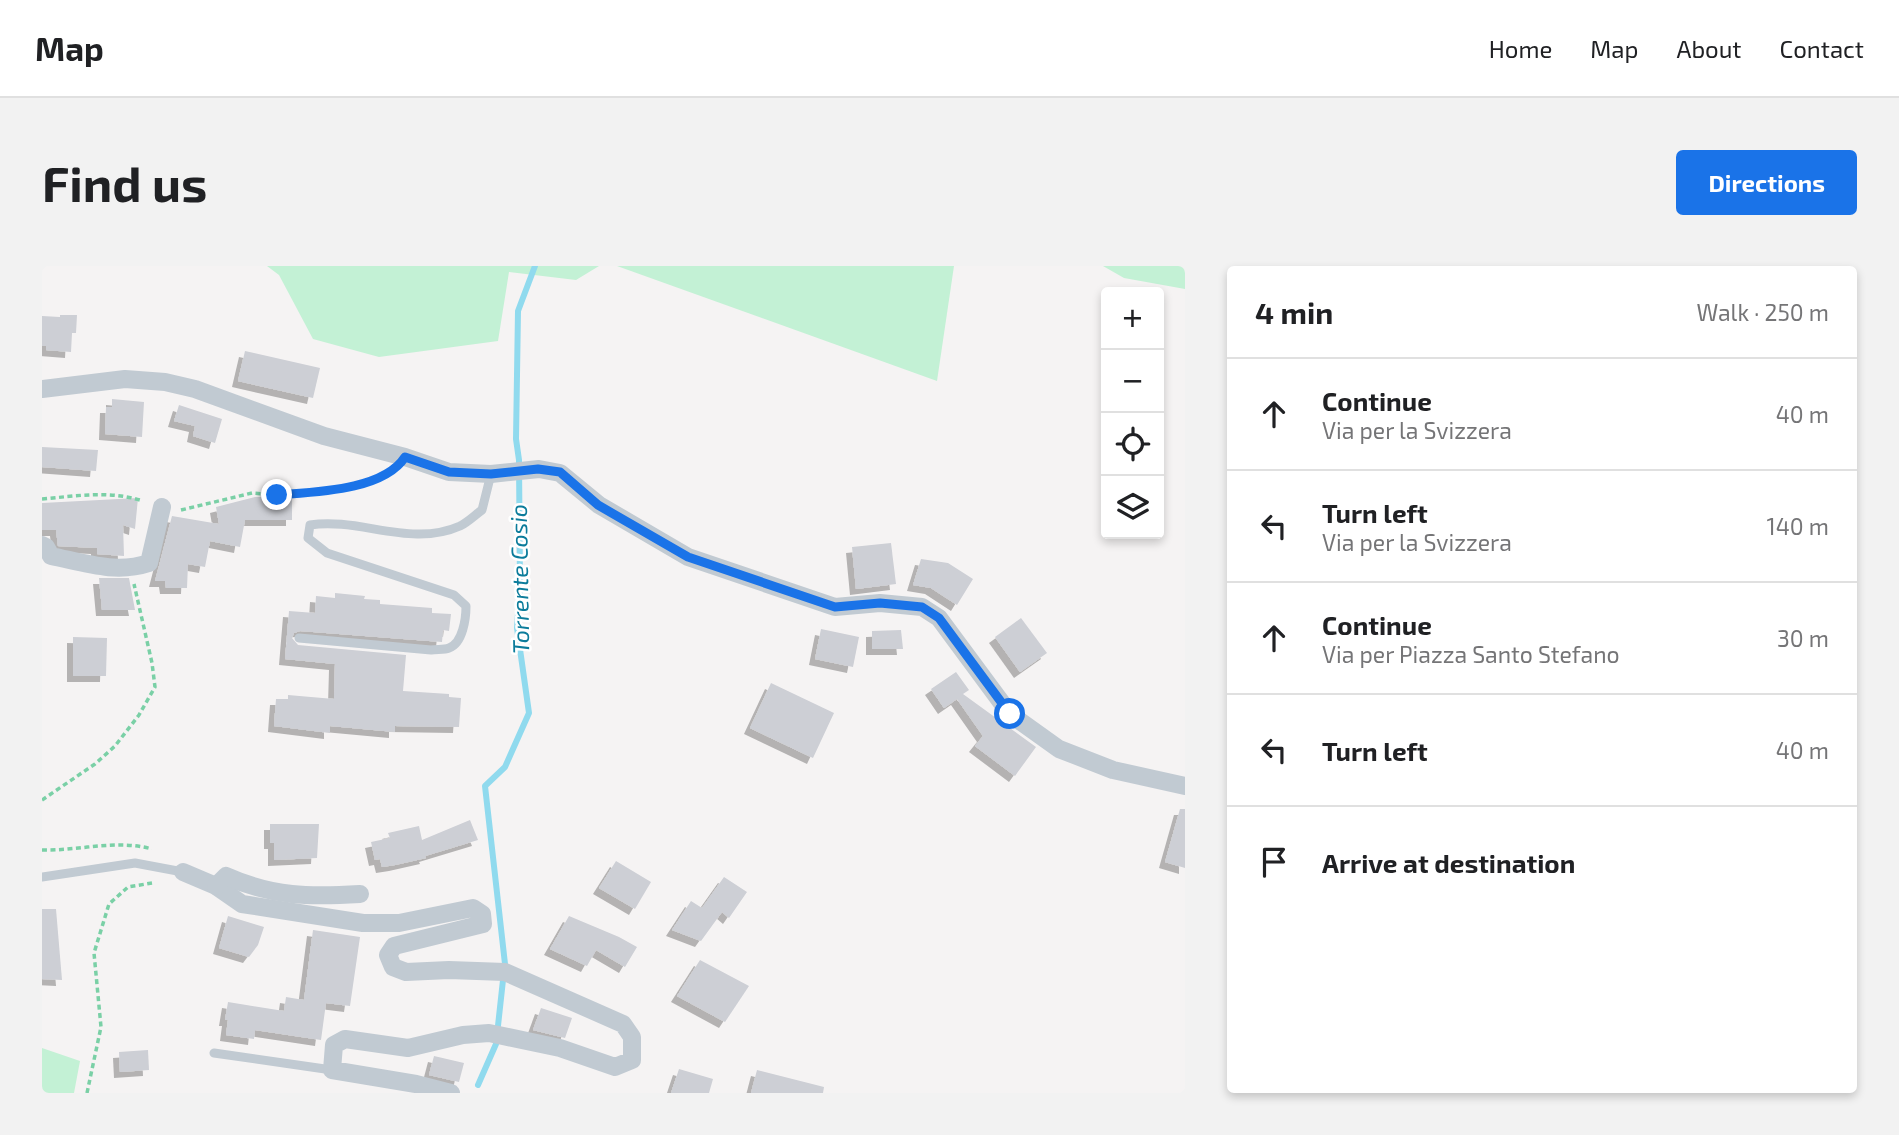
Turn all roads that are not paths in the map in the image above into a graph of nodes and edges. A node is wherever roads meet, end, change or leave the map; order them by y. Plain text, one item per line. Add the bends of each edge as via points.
1 (42, 389) edge
2 (491, 474) junction
3 (162, 507) road end
4 (42, 545) edge
5 (299, 638) dead end
6 (1185, 786) edge
7 (183, 872) joint
8 (42, 877) edge
9 (216, 886) junction
10 (360, 894) dead end
11 (214, 1053) dead end
12 (332, 1070) junction
13 (451, 1093) edge

1 - 2 street via 125,379 165,382 449,472
2 - 5 lane via 482,510 460,526 404,535 328,522 310,525 308,538 327,553 454,595 466,606 457,643 431,650
2 - 6 street via 538,469 560,472 598,505 688,557 835,607 880,603 922,607 939,618 1010,714 1059,748 1113,770
3 - 4 street via 149,563 131,569 51,556
7 - 8 lane via 135,863
7 - 9 street
9 - 10 street via 226,876 251,887 310,897
9 - 12 street via 242,904 363,923 399,923 473,908 482,914 483,924 394,946 388,955 393,967 406,972 505,972 623,1024 632,1037 632,1060 615,1067 497,1033 463,1035 408,1048 345,1038 334,1045
11 - 12 lane
12 - 13 street

